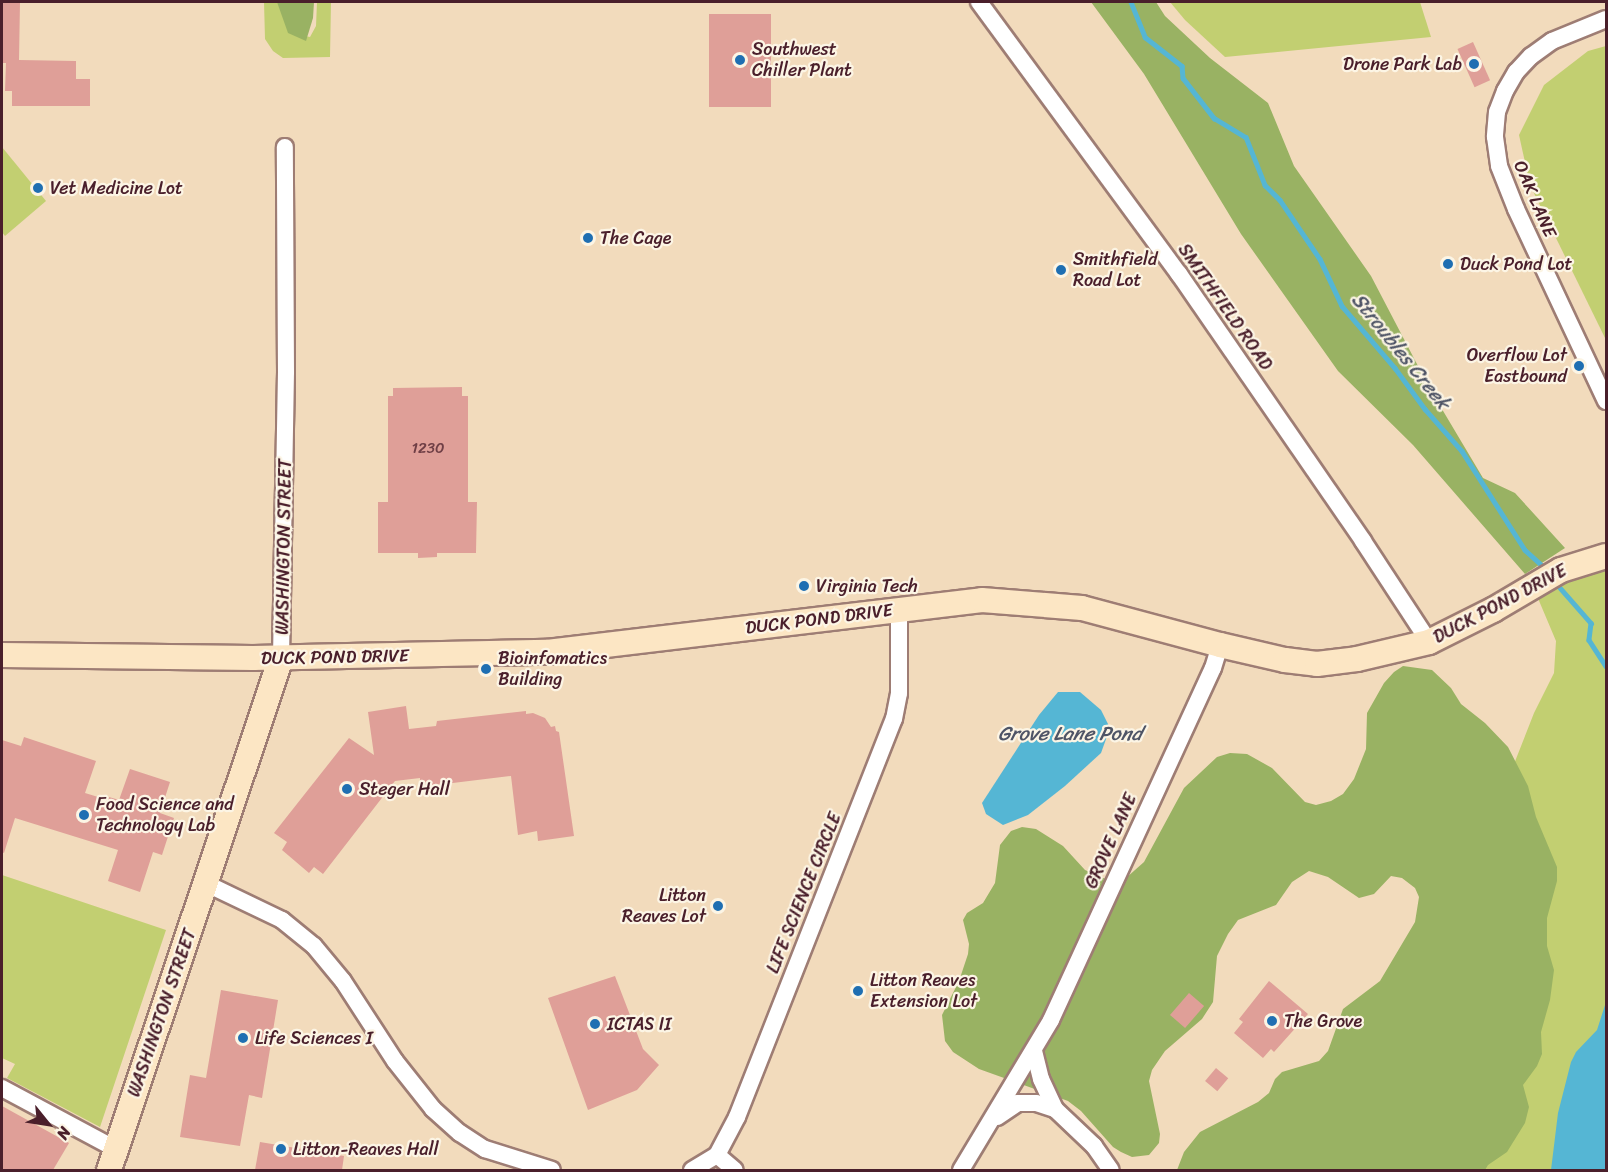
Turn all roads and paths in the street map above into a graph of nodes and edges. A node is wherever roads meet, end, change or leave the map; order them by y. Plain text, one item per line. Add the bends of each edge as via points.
1 (978, 2) edge
2 (1606, 19) edge
3 (285, 147) dead end
4 (1606, 402) edge
5 (1606, 556) edge
6 (899, 609) junction
7 (1429, 642) junction
8 (1220, 645) junction
9 (2, 655) edge
10 (281, 658) junction
11 (207, 884) junction
12 (1034, 1051) junction
13 (2, 1088) edge
14 (1055, 1109) junction
15 (990, 1123) junction
16 (717, 1155) junction
17 (113, 1160) edge
18 (552, 1170) edge
19 (692, 1170) edge
20 (735, 1170) edge
21 (961, 1170) edge
22 (1111, 1170) edge

1 - 7 street, SMITHFIELD ROAD via 1179,274
2 - 4 street, OAK LANE via 1552,41 1531,56 1505,91 1497,112 1495,137 1499,166 1512,199
3 - 10 street, WASHINGTON STREET
5 - 7 street, DUCK POND DRIVE via 1561,570
6 - 8 street, DUCK POND DRIVE via 982,600 1082,608
6 - 10 street, DUCK POND DRIVE via 547,652
6 - 16 street, LIFE SCIENCE CIRCLE via 899,693 894,719 736,1117
7 - 8 street, DUCK POND DRIVE via 1317,664
8 - 12 street, GROVE LANE via 1088,943
9 - 10 street, DUCK POND DRIVE
10 - 11 street, WASHINGTON STREET
11 - 17 street, WASHINGTON STREET
11 - 18 street via 282,920 314,946 343,981 395,1061 433,1109 460,1133 485,1149
12 - 14 street
12 - 15 street, GROVE LANE
13 - 17 street
14 - 15 street via 1018,1103
14 - 22 street via 1094,1146
15 - 21 street, GROVE LANE
16 - 19 street
16 - 20 street

